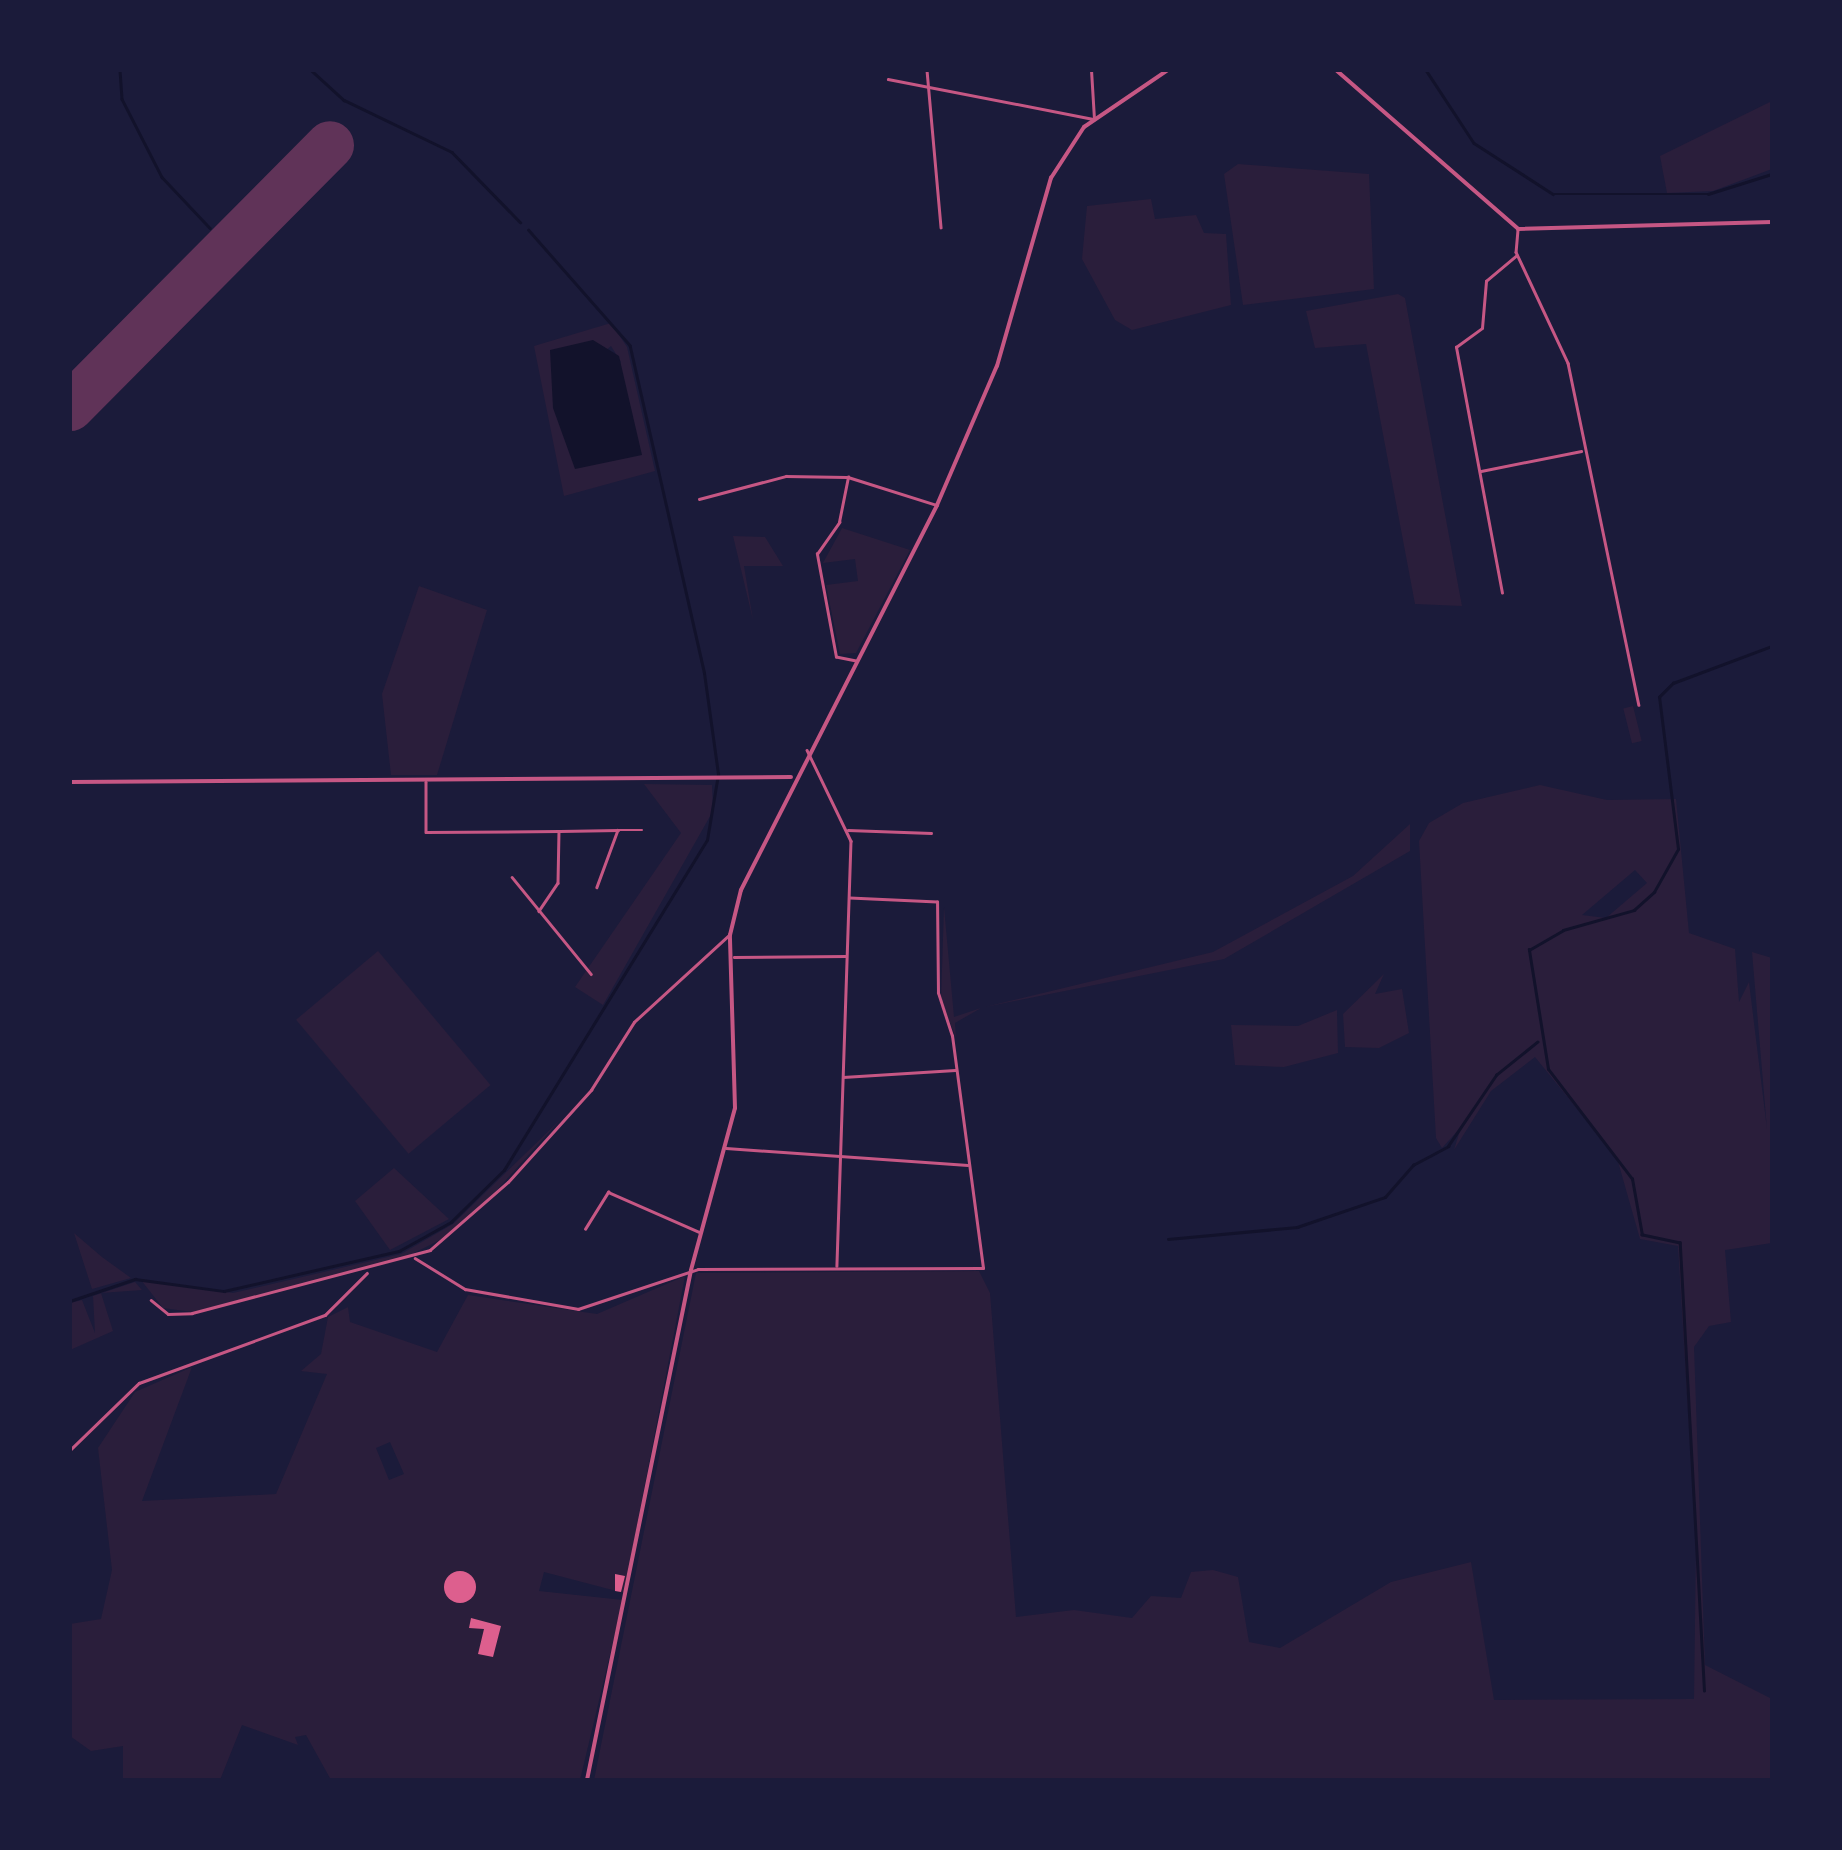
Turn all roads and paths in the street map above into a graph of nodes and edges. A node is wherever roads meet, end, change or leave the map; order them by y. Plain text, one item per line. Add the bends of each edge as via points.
1 (927, 70) edge
2 (1091, 70) edge
3 (1168, 70) edge
4 (1336, 70) edge
5 (888, 79) dead end
6 (924, 86) junction
7 (1094, 119) junction
8 (1772, 222) edge
9 (941, 228) dead end
10 (1518, 229) junction
11 (1517, 255) junction
12 (1583, 451) junction
13 (1480, 471) junction
14 (848, 477) junction
15 (699, 500) dead end
16 (937, 504) junction
17 (1502, 594) dead end
18 (858, 662) junction
19 (1639, 705) dead end
20 (807, 750) junction
21 (791, 777) junction
22 (426, 780) junction
23 (70, 782) edge
24 (618, 830) junction
25 (642, 830) dead end
26 (848, 830) junction
27 (560, 831) junction
28 (931, 833) dead end
29 (512, 877) dead end
30 (597, 886) dead end
31 (850, 898) junction
32 (539, 910) junction
33 (730, 935) junction
34 (848, 956) junction
35 (730, 957) junction
36 (591, 974) dead end
37 (956, 1070) junction
38 (843, 1077) junction
39 (724, 1148) junction
40 (841, 1161) junction
41 (968, 1165) junction
42 (585, 1229) dead end
43 (701, 1232) junction
44 (415, 1258) junction
45 (837, 1268) junction
46 (691, 1270) junction
47 (368, 1272) junction
48 (151, 1300) dead end
49 (70, 1450) edge
50 (587, 1780) edge

1 - 6 street
2 - 7 street
3 - 7 street
4 - 10 street
5 - 6 street
6 - 7 street
6 - 9 street
7 - 16 street via 1046,190 997,366
8 - 10 street
10 - 11 street
11 - 12 street via 1565,354
11 - 13 street via 1486,281 1482,328 1456,346
12 - 13 street
12 - 19 street
13 - 17 street
14 - 15 street via 786,476
14 - 16 street
14 - 18 street via 839,522 817,554 836,657
16 - 18 street
18 - 20 street
20 - 21 street
20 - 26 street
21 - 22 street
21 - 33 street
22 - 23 street
22 - 27 street via 426,832
24 - 25 street
24 - 27 street
24 - 30 street
26 - 28 street
26 - 31 street
27 - 32 street via 559,878
29 - 32 street
31 - 34 street
31 - 37 street via 936,902 938,993
32 - 36 street
33 - 35 street
33 - 44 street via 634,1022 591,1090 490,1200
34 - 35 street
34 - 38 street
35 - 39 street via 736,1092
37 - 38 street
37 - 41 street
38 - 40 street
39 - 40 street
39 - 43 street
40 - 41 street
40 - 45 street
41 - 45 street via 983,1268
42 - 43 street via 608,1192
43 - 46 street
44 - 46 street via 465,1289 564,1308 613,1303
44 - 47 street
45 - 46 street
46 - 50 street
47 - 48 street via 184,1314
47 - 49 street via 325,1315 132,1387

